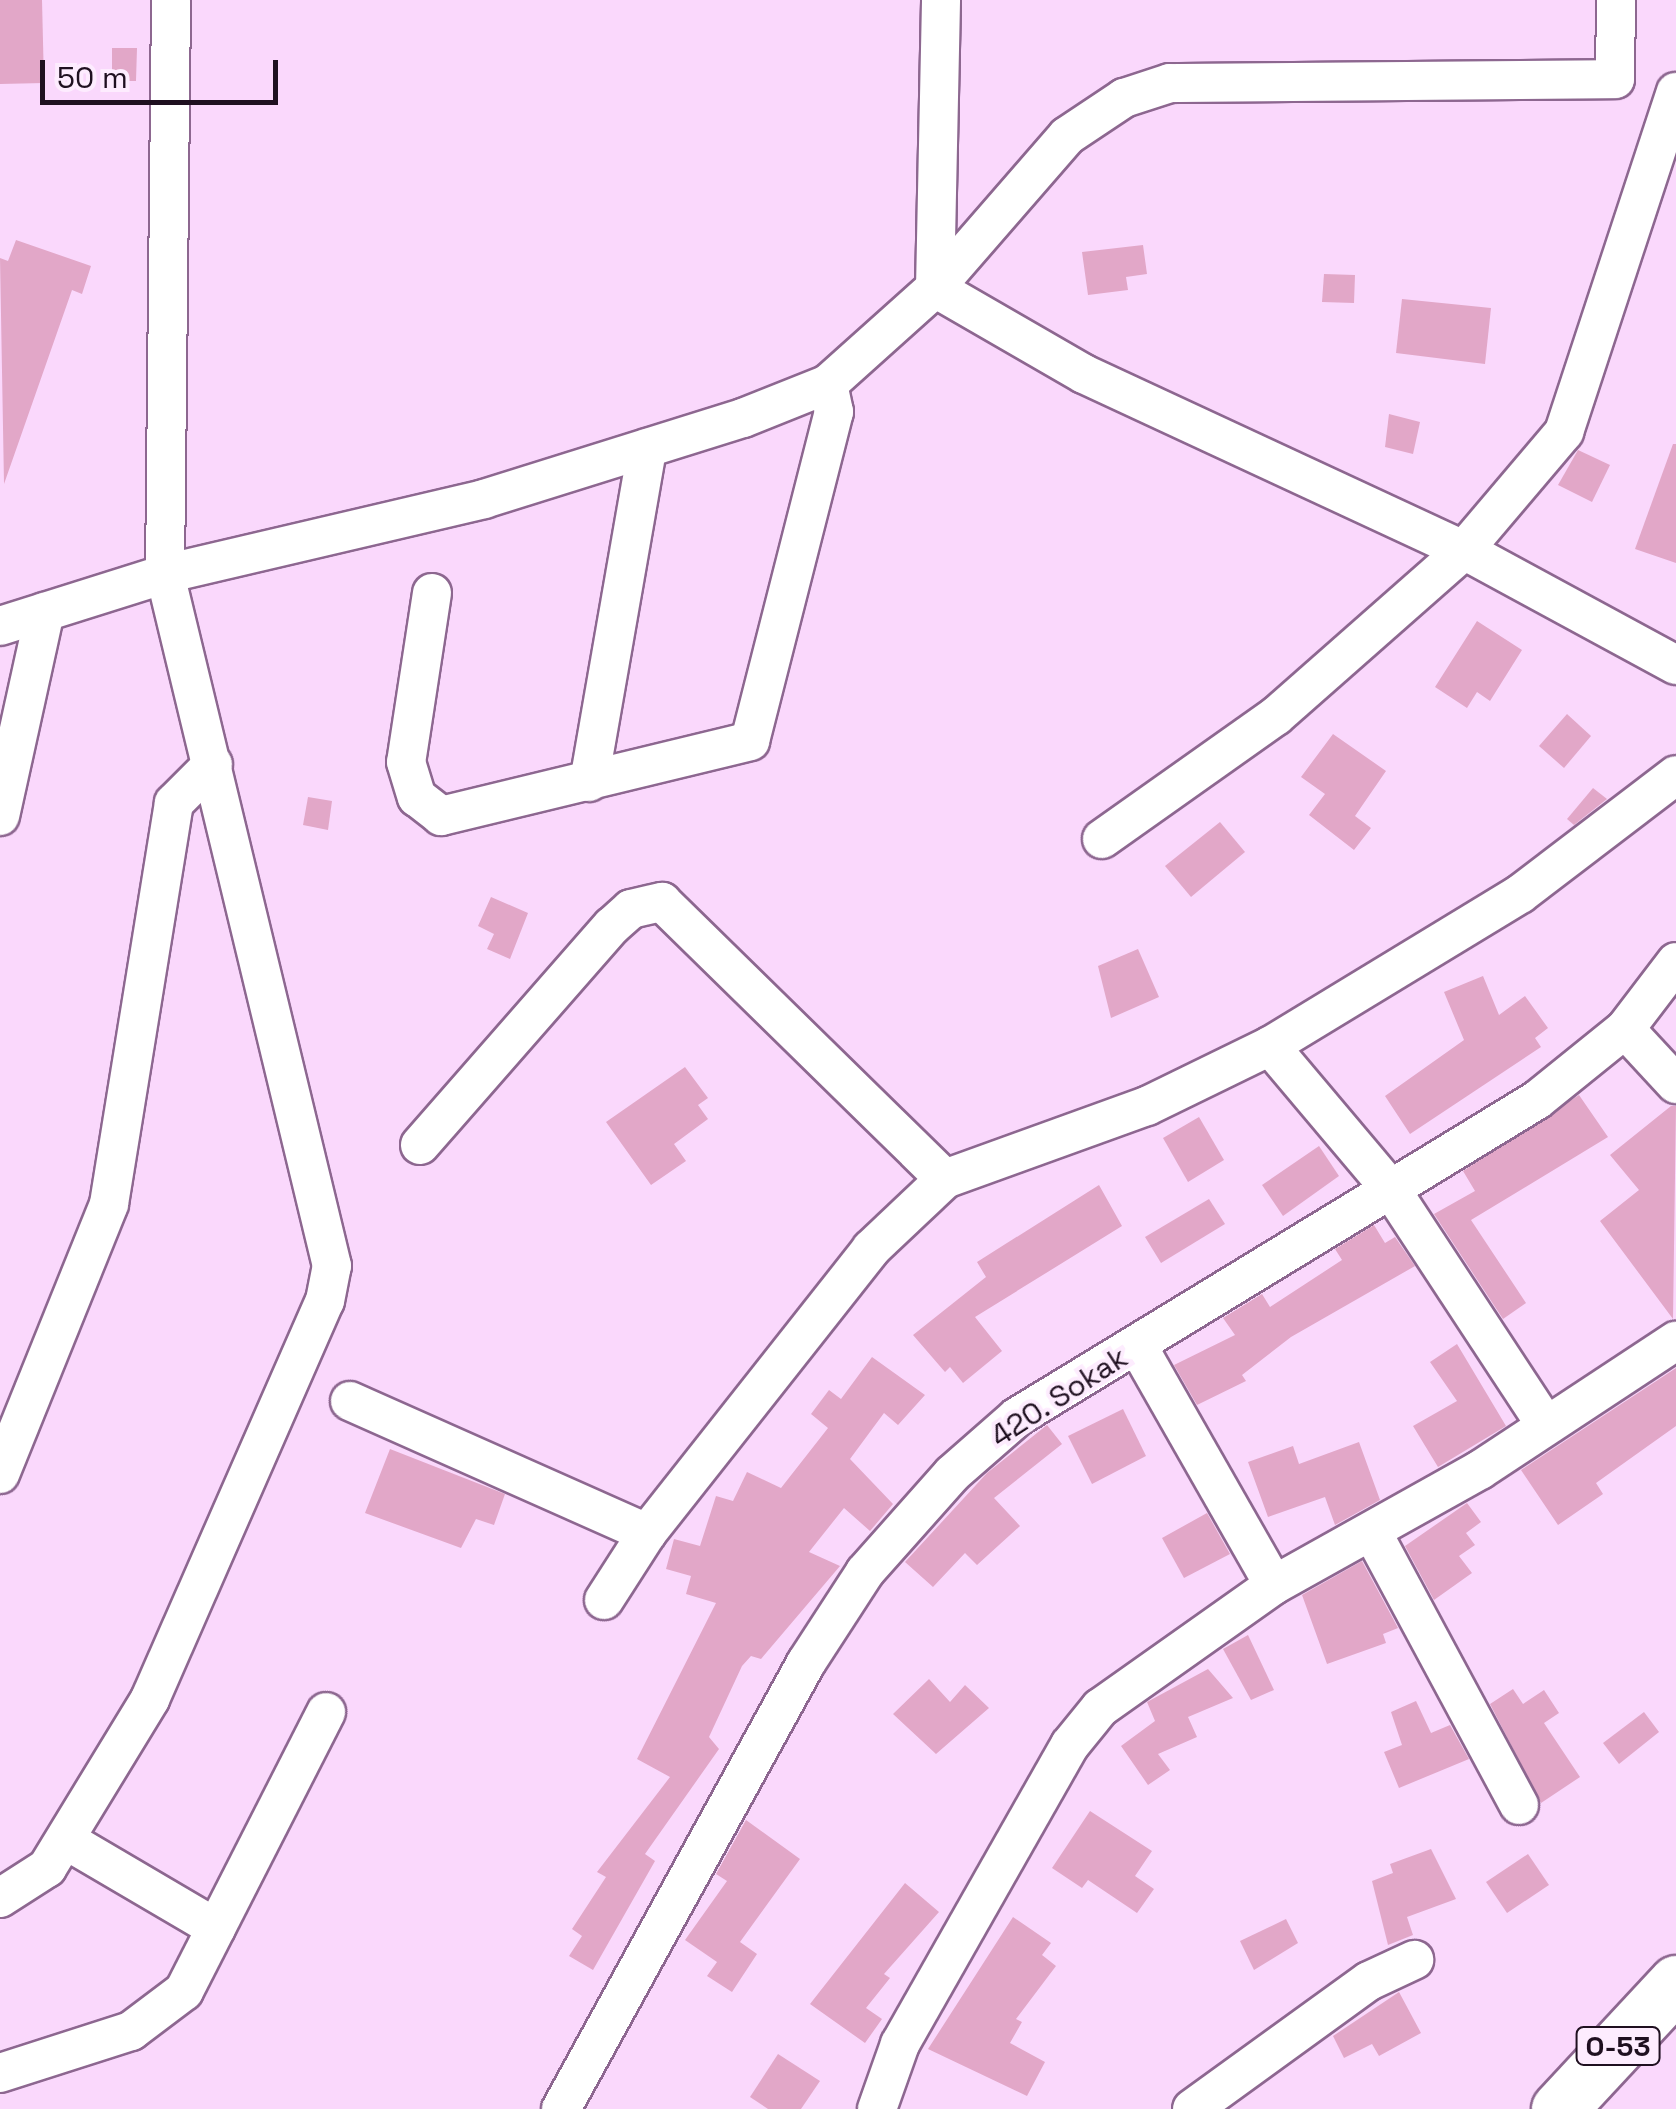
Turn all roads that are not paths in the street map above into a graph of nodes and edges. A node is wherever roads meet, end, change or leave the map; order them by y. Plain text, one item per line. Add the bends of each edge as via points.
1 (172, 0) edge
2 (941, 0) edge
3 (1616, 0) edge
4 (1676, 92) edge
5 (935, 288) junction
6 (828, 384) junction
7 (647, 448) junction
8 (1464, 550) junction
9 (166, 574) junction
10 (432, 592) dead end
11 (46, 612) junction
12 (0, 626) edge
13 (1676, 665) edge
14 (213, 764) junction
15 (1676, 775) edge
16 (589, 782) junction
17 (0, 816) edge
18 (1102, 838) dead end
19 (1676, 962) edge
20 (1625, 1029) junction
21 (1270, 1046) junction
22 (1676, 1084) edge
23 (420, 1145) dead end
24 (945, 1179) junction
25 (1392, 1191) junction
26 (1676, 1341) edge
27 (1137, 1345) junction
28 (350, 1401) dead end
29 (1546, 1425) junction
30 (0, 1474) edge
31 (648, 1532) junction
32 (1372, 1532) junction
33 (1274, 1584) junction
34 (604, 1600) dead end
35 (326, 1712) dead end
36 (1518, 1805) dead end
37 (66, 1840) junction
38 (0, 1898) edge
39 (216, 1928) junction
40 (1414, 1960) dead end
41 (1676, 1983) edge
42 (0, 2073) edge
43 (1198, 2108) edge
44 (561, 2109) edge
45 (877, 2109) edge
46 (1559, 2109) edge

1 - 9 street
2 - 5 street
3 - 5 street via 1615,79 1170,83 1124,98 1066,136
4 - 8 street via 1564,432
5 - 6 street
5 - 8 street via 1084,374
6 - 7 street
6 - 16 street via 834,412 750,741
7 - 9 street via 357,533
7 - 16 street
8 - 13 street
8 - 18 street via 1276,716
9 - 11 street
9 - 14 street
10 - 16 street via 406,762 423,806 451,817
11 - 12 street
11 - 17 street
14 - 30 street via 174,803 109,1204
14 - 37 street via 332,1266 324,1301 150,1699
15 - 21 street via 1520,894
19 - 20 street, 420. Sokak
20 - 22 street
20 - 25 street, 420. Sokak via 1537,1100
21 - 24 street via 1147,1106
21 - 25 street
23 - 24 street via 612,926 631,909 662,902
24 - 31 street via 871,1249
25 - 27 street, 420. Sokak
25 - 29 street
26 - 29 street
27 - 33 street
27 - 44 street, 420. Sokak via 1016,1418 952,1474 866,1572 806,1663
28 - 31 street
29 - 32 street
31 - 34 street
32 - 33 street
32 - 36 street
33 - 45 street via 1100,1708 1070,1745 900,2044
35 - 39 street
37 - 38 street via 47,1868
37 - 39 street
39 - 42 street via 184,1992 148,2020
40 - 43 street via 1321,2014
41 - 46 highway, O-53

